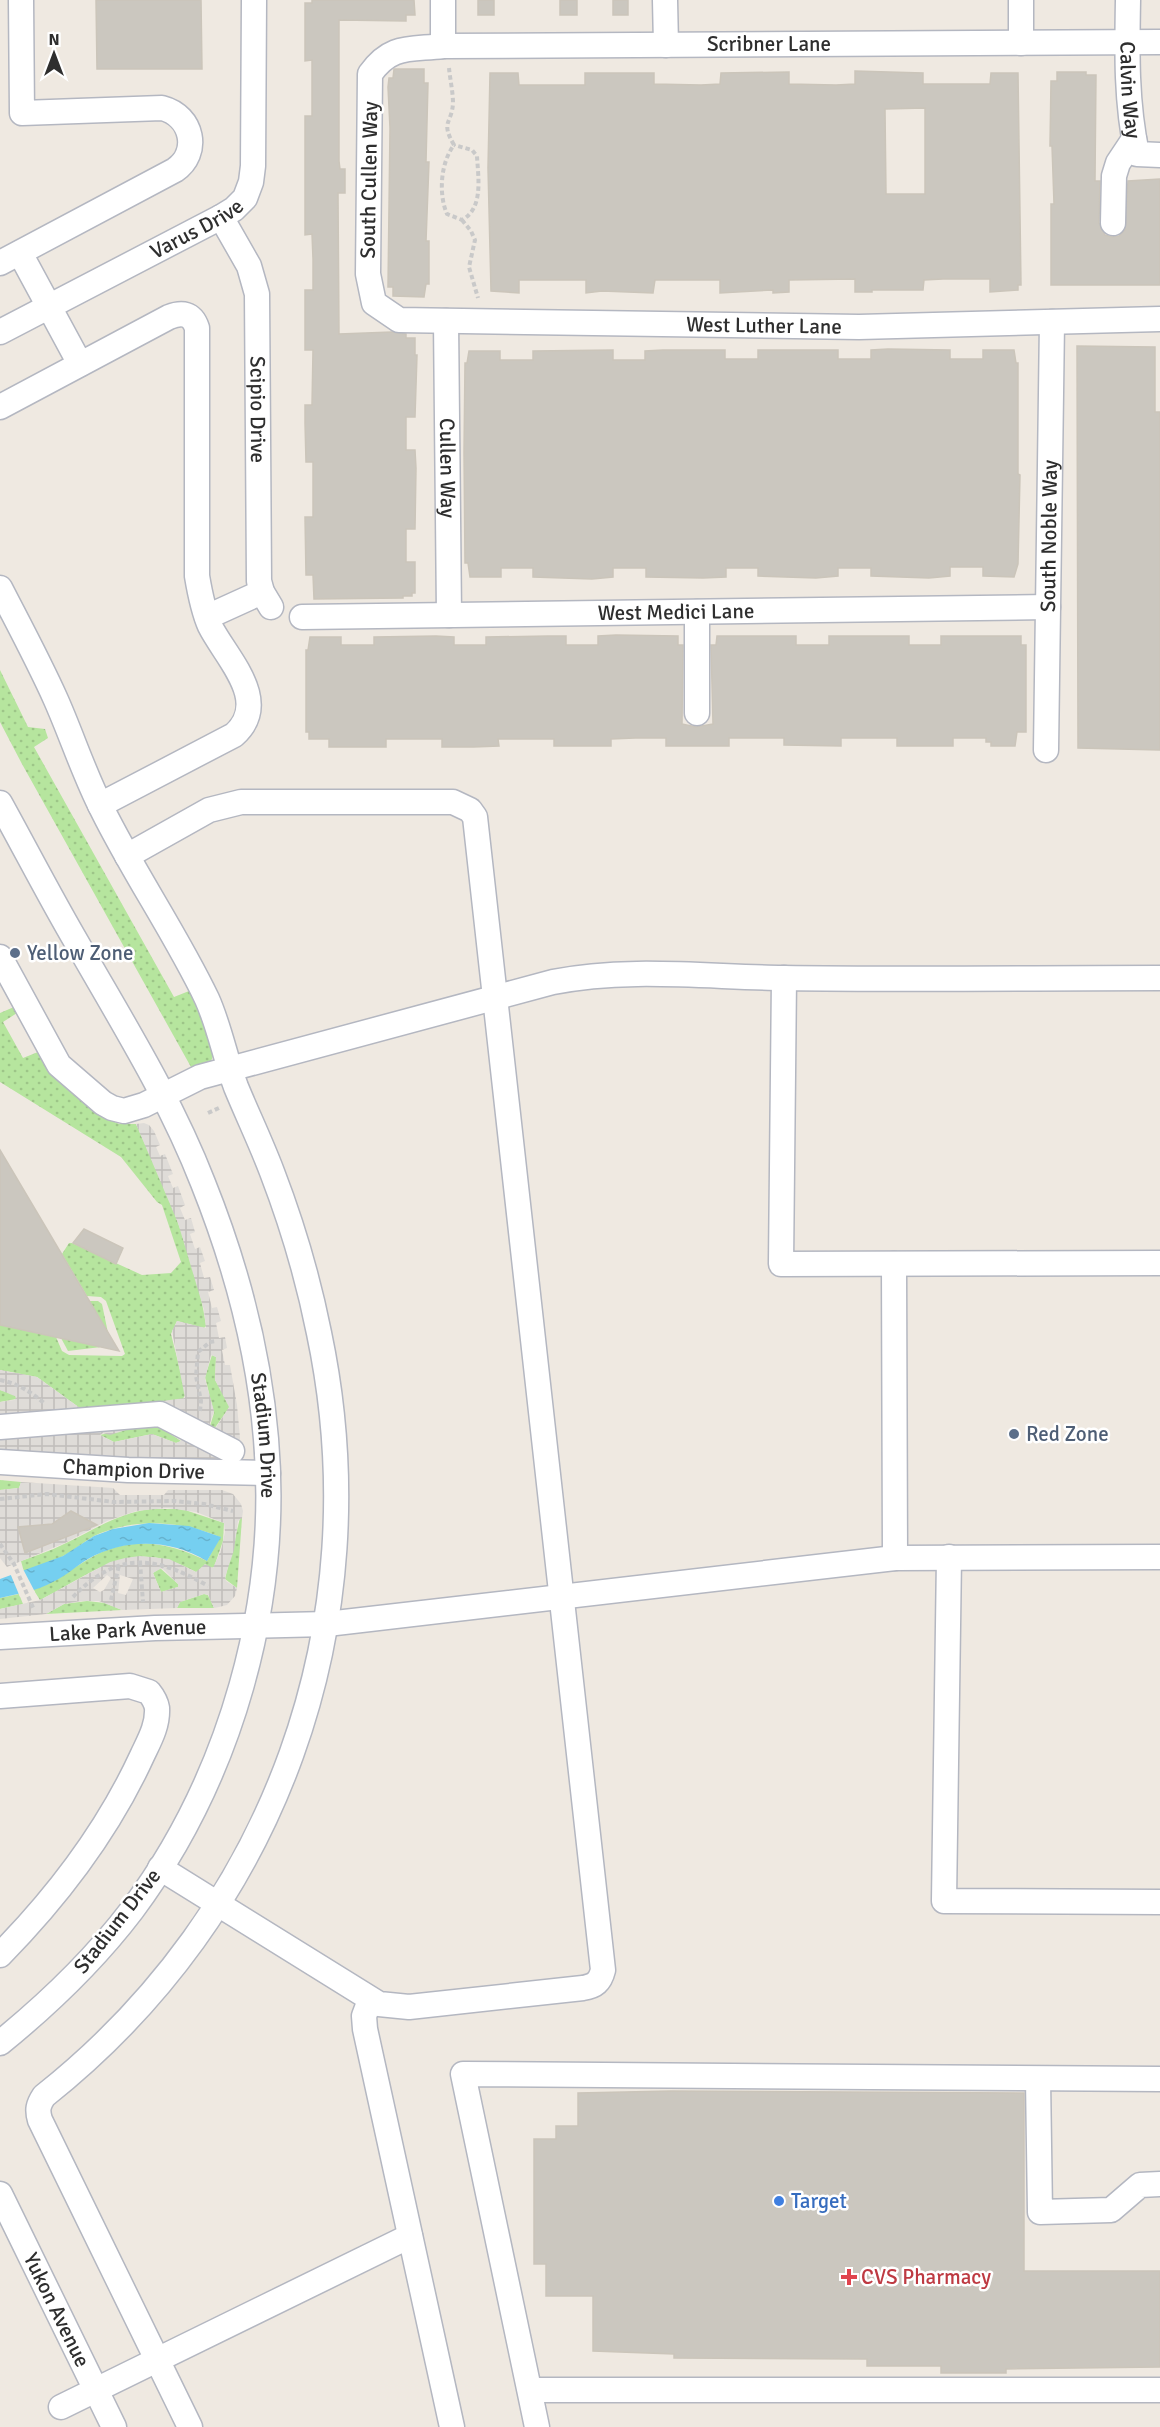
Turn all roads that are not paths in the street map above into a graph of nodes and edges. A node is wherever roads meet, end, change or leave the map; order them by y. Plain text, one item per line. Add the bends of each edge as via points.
1 (21, 0) edge
2 (254, 0) edge
3 (443, 0) edge
4 (665, 0) edge
5 (1021, 0) edge
6 (1128, 0) edge
7 (1127, 42) junction
8 (1160, 42) edge
9 (1021, 43) junction
10 (666, 45) junction
11 (446, 57) junction
12 (380, 59) joint
13 (1134, 140) junction
14 (1160, 155) edge
15 (221, 217) junction
16 (1113, 223) dead end
17 (10, 258) edge
18 (374, 303) joint
19 (49, 307) junction
20 (1160, 319) edge
21 (446, 321) junction
22 (1052, 322) junction
23 (0, 332) edge
24 (80, 364) junction
25 (0, 407) edge
26 (0, 588) edge
27 (1048, 607) junction
28 (697, 612) junction
29 (449, 615) junction
30 (207, 617) junction
31 (302, 617) dead end
32 (697, 713) dead end
33 (1046, 750) dead end
34 (0, 803) edge
35 (100, 806) junction
36 (127, 856) junction
37 (0, 957) edge
38 (784, 978) junction
39 (1160, 978) edge
40 (496, 998) junction
41 (230, 1070) junction
42 (163, 1095) junction
43 (1160, 1263) edge
44 (894, 1264) junction
45 (0, 1427) edge
46 (232, 1451) dead end
47 (0, 1462) edge
48 (268, 1473) junction
49 (949, 1557) junction
50 (1160, 1557) edge
51 (895, 1558) junction
52 (562, 1596) junction
53 (327, 1623) junction
54 (256, 1626) junction
55 (0, 1637) edge
56 (0, 1696) edge
57 (160, 1868) junction
58 (1160, 1902) edge
59 (218, 1905) junction
60 (0, 1955) edge
61 (370, 2000) junction
62 (0, 2043) edge
63 (1038, 2079) junction
64 (1160, 2079) edge
65 (1160, 2184) edge
66 (0, 2194) edge
67 (410, 2236) junction
68 (157, 2360) junction
69 (96, 2390) junction
70 (530, 2390) junction
71 (1160, 2390) edge
72 (61, 2408) dead end
73 (114, 2427) edge
74 (190, 2427) edge
75 (452, 2427) edge
76 (537, 2427) edge

1 - 17 street via 22,113 162,108 185,120 189,142 186,161 175,171
2 - 15 street, Varus Drive via 251,182 245,198
3 - 11 street
4 - 10 street
5 - 9 street
6 - 7 street, Calvin Way
7 - 8 street, Scribner Lane
7 - 9 street, Scribner Lane
7 - 13 street, Calvin Way via 1129,116
9 - 10 street, Scribner Lane
10 - 11 street, Scribner Lane
11 - 12 street, Scribner Lane via 393,51
12 - 18 street, South Cullen Way via 370,74 368,274
13 - 14 street, Calvin Way via 1137,154
13 - 16 street via 1114,176
15 - 19 street, Varus Drive
15 - 30 street, Scipio Drive via 249,266 258,302 259,567 266,600
17 - 19 street
18 - 21 street, West Luther Lane via 399,320
19 - 23 street, Varus Drive
19 - 24 street
20 - 22 street, West Luther Lane
21 - 22 street, West Luther Lane via 853,327
21 - 29 street, Cullen Way
22 - 27 street, South Noble Way
24 - 25 street
24 - 30 street via 169,317 189,315 194,320 197,576
26 - 35 street via 56,698
27 - 28 street, West Medici Lane
27 - 33 street, South Noble Way
28 - 29 street, West Medici Lane
28 - 32 street
29 - 31 street, West Medici Lane
30 - 35 street via 244,686 248,707 245,724 234,735
34 - 42 street, Stadium Drive
35 - 36 street
36 - 40 street via 209,810 230,803 462,805 470,810 477,825
36 - 41 street via 207,999
37 - 42 street via 66,1073 103,1103 119,1110 132,1109
38 - 39 street
38 - 40 street via 582,976
38 - 44 street via 781,1264
40 - 41 street
40 - 52 street
41 - 42 street via 196,1078
41 - 53 street via 283,1201 320,1335 333,1424 336,1480
42 - 48 street, Stadium Drive via 205,1186 240,1297 263,1407
43 - 44 street
44 - 51 street
45 - 46 street via 160,1414
47 - 48 street, Champion Drive
48 - 54 street, Stadium Drive via 268,1513
49 - 50 street, Lake Park Avenue
49 - 51 street, Lake Park Avenue
49 - 58 street via 944,1901
51 - 52 street, Lake Park Avenue
52 - 53 street, Lake Park Avenue
52 - 61 street via 602,1978 583,1988 409,2007 388,2007
53 - 54 street, Lake Park Avenue
53 - 59 street via 306,1709 286,1768 261,1828
54 - 55 street, Lake Park Avenue
54 - 57 street, Stadium Drive via 217,1757
56 - 60 street via 130,1686 149,1692 157,1705 154,1728 127,1789 53,1896
57 - 59 street
57 - 62 street, Stadium Drive via 133,1909 85,1965
59 - 61 street
59 - 68 street via 153,1994 39,2104 40,2120
61 - 67 street via 364,2016 365,2029
63 - 64 street
63 - 65 street via 1040,2212 1111,2210 1140,2185
63 - 70 street via 464,2074
66 - 69 street, Yukon Avenue
67 - 68 street
67 - 75 street
68 - 69 street
68 - 74 street
69 - 72 street
69 - 73 street, Yukon Avenue
70 - 71 street
70 - 76 street

